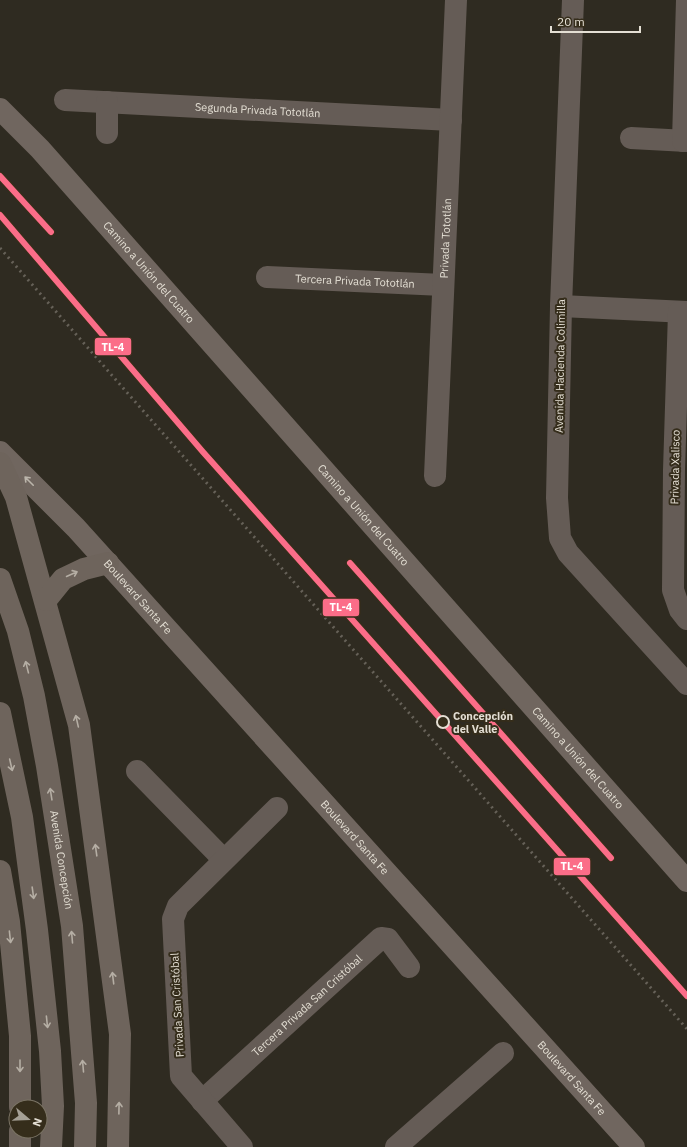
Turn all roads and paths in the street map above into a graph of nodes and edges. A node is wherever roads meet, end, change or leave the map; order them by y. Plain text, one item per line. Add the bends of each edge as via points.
1 (456, 0) edge
2 (573, 0) edge
3 (687, 0) edge
4 (0, 92) edge
5 (65, 100) dead end
6 (107, 102) junction
7 (0, 109) edge
8 (451, 120) junction
9 (107, 133) dead end
10 (631, 138) dead end
11 (685, 141) edge
12 (40, 149) junction
13 (267, 277) dead end
14 (443, 285) junction
15 (561, 306) junction
16 (683, 312) edge
17 (0, 452) edge
18 (0, 463) edge
19 (681, 470) edge
20 (435, 476) dead end
21 (8, 495) edge
22 (76, 528) junction
23 (108, 563) junction
24 (0, 579) edge
25 (46, 600) junction
26 (687, 619) edge
27 (687, 684) edge
28 (0, 713) edge
29 (137, 771) dead end
30 (277, 808) dead end
31 (224, 860) junction
32 (0, 871) edge
33 (687, 881) edge
34 (410, 967) dead end
35 (504, 1053) dead end
36 (20, 1099) edge
37 (202, 1102) junction
38 (51, 1147) edge
39 (85, 1147) edge
40 (118, 1147) edge
41 (242, 1147) edge
42 (396, 1147) edge
43 (634, 1147) edge

1 - 8 street, Privada Tototlán
2 - 15 street, Avenida Hacienda Colimilla
3 - 11 street
4 - 12 street, Camino a Unión del Cuatro
5 - 6 street, Segunda Privada Tototlán
6 - 8 street, Segunda Privada Tototlán
6 - 9 street
7 - 12 street, Camino a Unión del Cuatro
8 - 14 street, Privada Tototlán
10 - 11 street
12 - 33 street, Camino a Unión del Cuatro
13 - 14 street, Tercera Privada Tototlán
14 - 20 street, Privada Tototlán
15 - 16 street
15 - 27 street, Avenida Hacienda Colimilla via 557,498 560,538 568,554
16 - 19 street, Privada Xalisco
22 -> 17 street, Boulevard Santa Fe
18 - 21 main road
19 - 26 street, Privada Xalisco via 673,590 680,610
21 - 22 street, Boulevard Santa Fe via 31,501
21 - 25 main road
22 - 23 street, Boulevard Santa Fe
25 -> 23 main road via 63,579 84,569
23 - 43 street, Boulevard Santa Fe
39 -> 24 main road, Avenida Concepción via 86,1102 70,919 34,696 18,631
40 -> 25 main road via 120,1034 104,911 79,725
28 -> 38 main road via 22,817 38,930 50,1051 53,1106
29 - 31 street
30 - 31 street, Privada San Cristóbal
31 - 37 street, Privada San Cristóbal via 176,909 173,919 181,1076
32 -> 36 main road via 9,922 20,1036
34 - 37 street, Tercera Privada San Cristóbal via 388,939 381,938
35 - 42 street
37 - 41 street, Privada San Cristóbal

